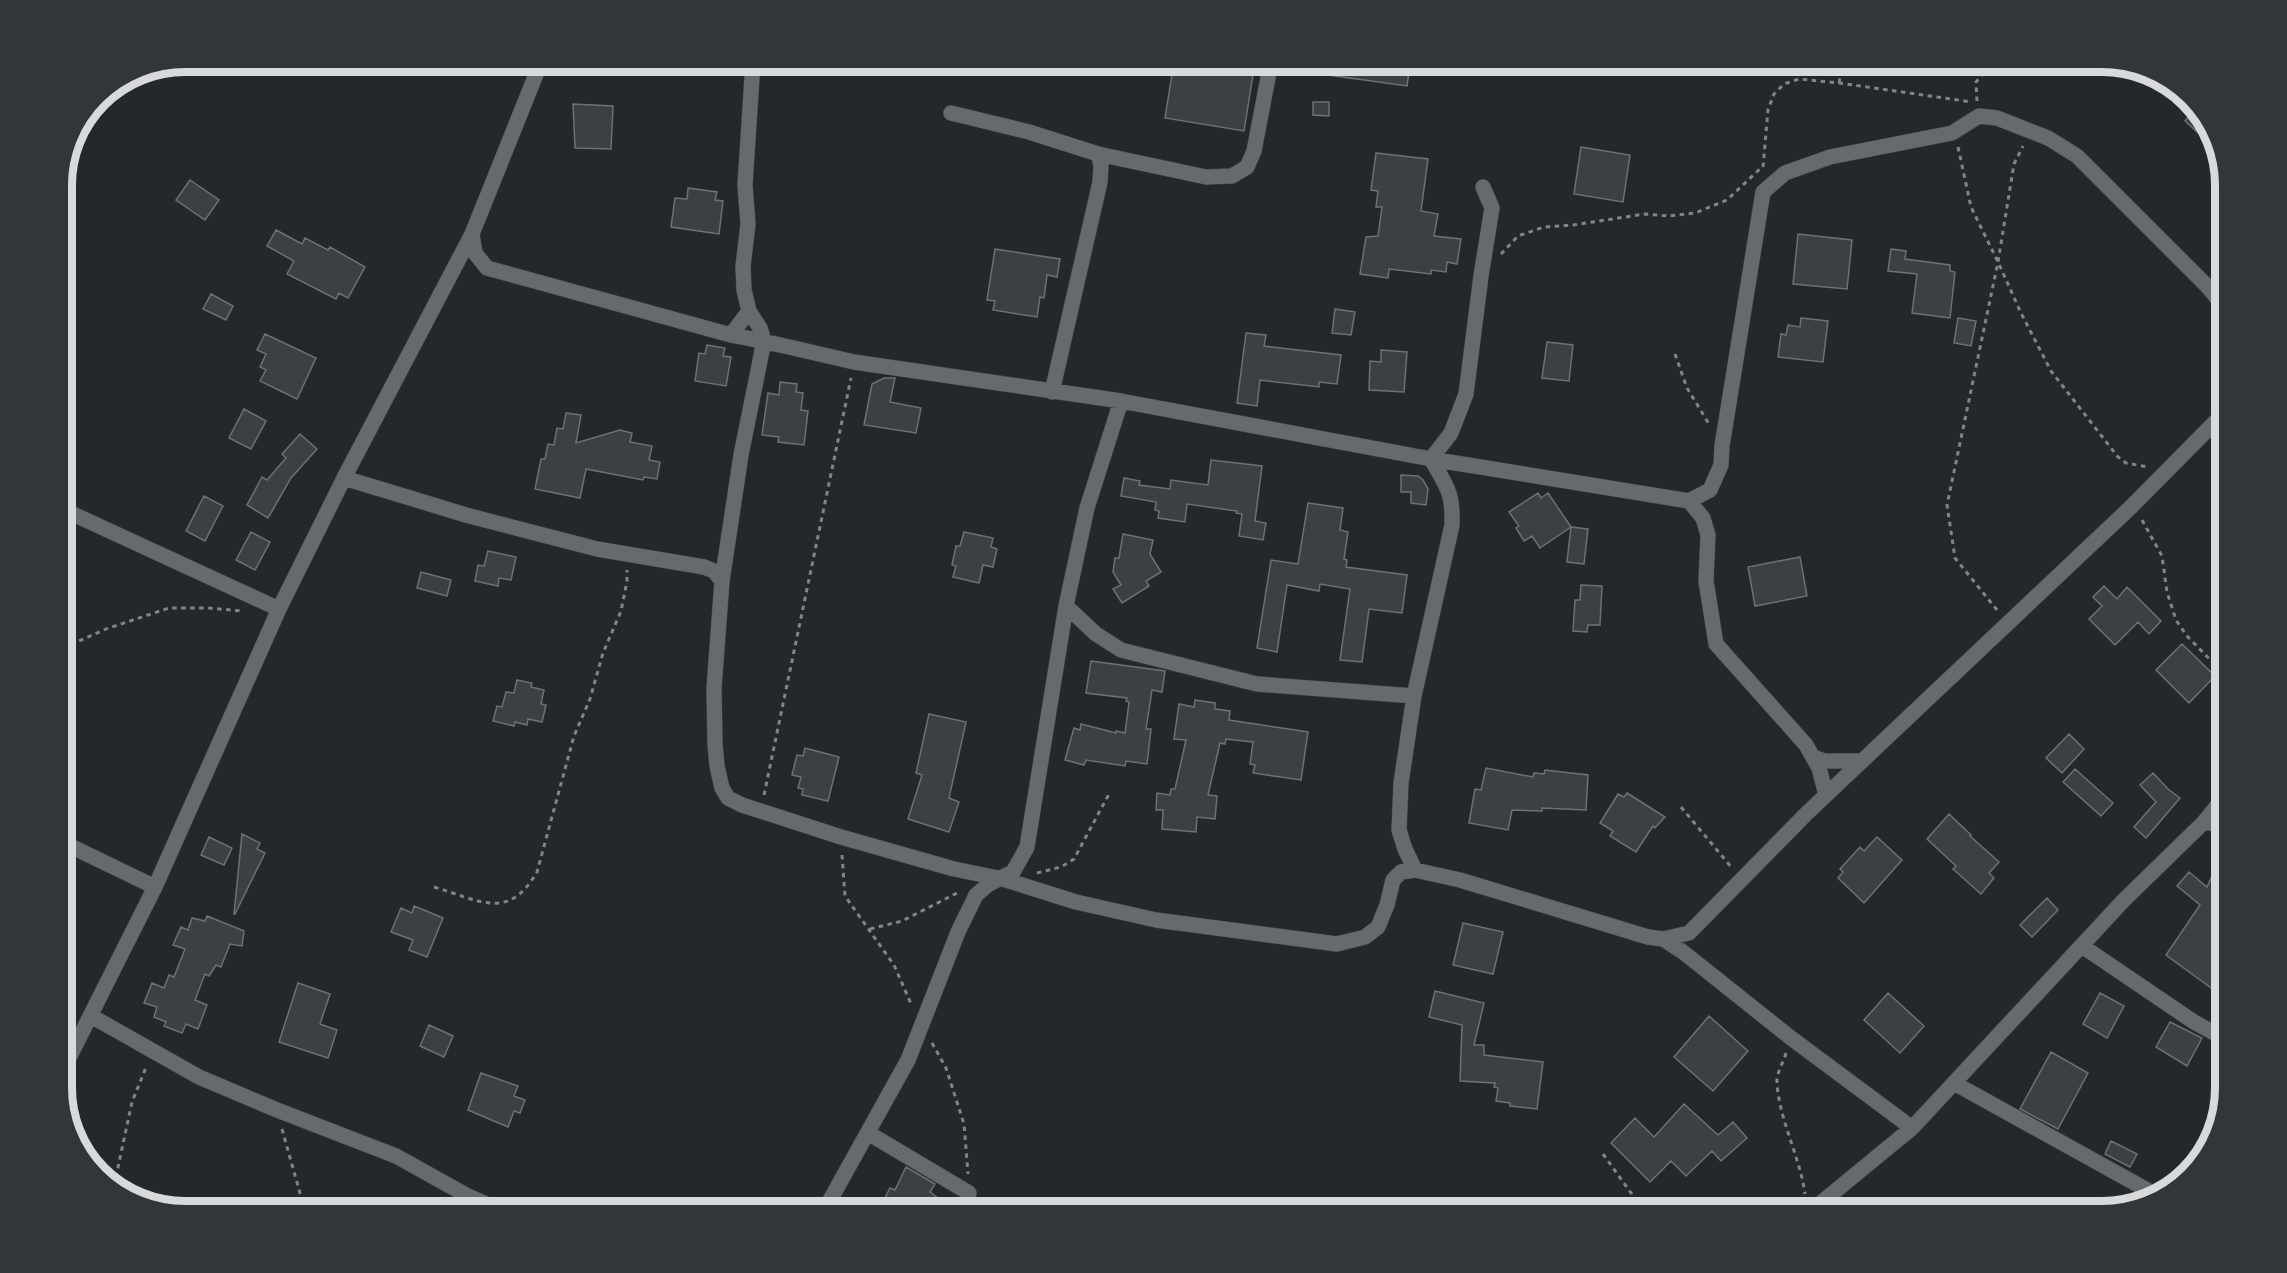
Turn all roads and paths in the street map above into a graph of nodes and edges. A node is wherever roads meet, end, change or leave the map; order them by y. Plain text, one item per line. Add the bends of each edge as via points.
1 (537, 72) edge
2 (752, 72) edge
3 (1269, 72) edge
4 (1841, 72) edge
5 (1984, 72) edge
6 (1839, 83) junction
7 (1978, 110) junction
8 (951, 112) dead end
9 (1952, 133) junction
10 (2038, 134) junction
11 (1098, 154) junction
12 (1763, 166) junction
13 (1483, 187) dead end
14 (1763, 192) junction
15 (472, 234) junction
16 (1998, 262) junction
17 (1481, 276) junction
18 (2215, 296) edge
19 (748, 311) junction
20 (731, 335) junction
21 (764, 341) junction
22 (1675, 354) dead end
23 (854, 362) junction
24 (1052, 392) junction
25 (1121, 401) junction
26 (2215, 423) edge
27 (2212, 427) junction
28 (2215, 431) edge
29 (1722, 446) junction
30 (1431, 459) junction
31 (2168, 468) junction
32 (344, 478) junction
33 (1689, 501) junction
34 (2132, 506) junction
35 (72, 514) edge
36 (626, 553) junction
37 (722, 581) junction
38 (1066, 606) junction
39 (279, 609) junction
40 (242, 611) dead end
41 (2008, 624) junction
42 (72, 644) edge
43 (2215, 665) edge
44 (1414, 696) junction
45 (1813, 757) junction
46 (1862, 761) junction
47 (1109, 794) dead end
48 (1826, 795) junction
49 (1681, 807) dead end
50 (2215, 808) edge
51 (761, 810) junction
52 (2204, 822) junction
53 (2215, 824) edge
54 (72, 847) edge
55 (1415, 870) junction
56 (1747, 875) junction
57 (1002, 882) junction
58 (155, 887) junction
59 (434, 887) dead end
60 (1698, 924) junction
61 (870, 929) dead end
62 (1664, 939) junction
63 (2082, 946) junction
64 (1694, 960) junction
65 (91, 1016) junction
66 (2215, 1033) edge
67 (1790, 1037) junction
68 (152, 1052) junction
69 (72, 1053) edge
70 (1954, 1083) junction
71 (277, 1110) junction
72 (1912, 1128) junction
73 (868, 1132) junction
74 (1604, 1154) dead end
75 (116, 1177) edge
76 (2148, 1191) edge
77 (969, 1192) dead end
78 (302, 1201) edge
79 (479, 1201) edge
80 (830, 1201) edge
81 (1636, 1201) edge
82 (1807, 1201) edge
83 (1815, 1201) edge

1 - 15 street
2 - 19 street via 743,266
3 - 11 street via 1254,151 1247,167 1232,176 1206,177
4 - 6 path
5 - 7 path via 1976,82
6 - 7 path
6 - 12 path via 1799,79 1784,84 1774,94 1768,110
7 - 9 street
7 - 10 street
8 - 11 street
9 - 14 street via 1830,157 1785,173
9 - 16 path via 1960,150 1971,207
10 - 16 path via 2023,146 2014,164
10 - 18 street via 2077,156
11 - 24 street via 1100,182
12 - 14 path
12 - 17 path via 1727,200 1695,213 1620,217 1544,227 1518,236
13 - 17 street via 1492,208
14 - 29 street
15 - 20 street via 475,253 487,268
15 - 32 street
16 - 31 path via 2051,371 2109,449 2138,467
16 - 41 path via 1947,506 1955,558
17 - 30 street via 1466,394 1451,433
19 - 20 street
19 - 21 street
20 - 21 street
21 - 23 street
21 - 37 street via 741,455
22 - 29 path via 1687,388
23 - 24 street
23 - 51 path
24 - 25 street
25 - 30 street
25 - 38 street via 1087,508
26 - 27 street
27 - 28 street
27 - 31 street
29 - 33 street via 1721,465 1710,490
30 - 33 street
30 - 44 street via 1452,502 1452,525
31 - 34 street
32 - 36 street via 466,515
32 - 39 street
33 - 45 street via 1703,518 1708,535 1706,581 1716,644
34 - 41 street
34 - 43 path via 2162,556 2176,620
35 - 39 street
36 - 37 street via 704,567
36 - 59 path via 627,581 621,611 574,736 537,872 529,887 510,902 495,904
37 - 51 street via 714,688 717,766 728,798
38 - 44 street via 1120,650 1257,684
38 - 57 street via 1032,827 1020,864
39 - 58 street
40 - 42 path via 169,608 106,628
41 - 46 street
44 - 55 street via 1401,783 1399,830
45 - 46 street
45 - 48 street
46 - 48 street
47 - 57 path via 1074,860
48 - 56 street
49 - 56 path via 1732,868
50 - 52 street
51 - 57 street
52 - 53 street
52 - 63 street
54 - 58 street
55 - 57 street via 1401,872 1393,880 1378,927 1365,938 1336,944 1156,921
55 - 62 street
56 - 60 street
57 - 61 path via 967,888 903,921
57 - 73 street via 976,895 908,1060
58 - 65 street
60 - 62 street via 1689,933
60 - 64 street
62 - 64 street
63 - 66 street
63 - 70 street
64 - 67 street
65 - 68 street
65 - 69 street
67 - 72 street
67 - 82 path via 1777,1083
68 - 71 street
68 - 75 path via 132,1102
70 - 72 street
70 - 76 street
71 - 78 path
71 - 79 street via 396,1156
72 - 83 street
73 - 77 street
73 - 80 street
74 - 81 path

